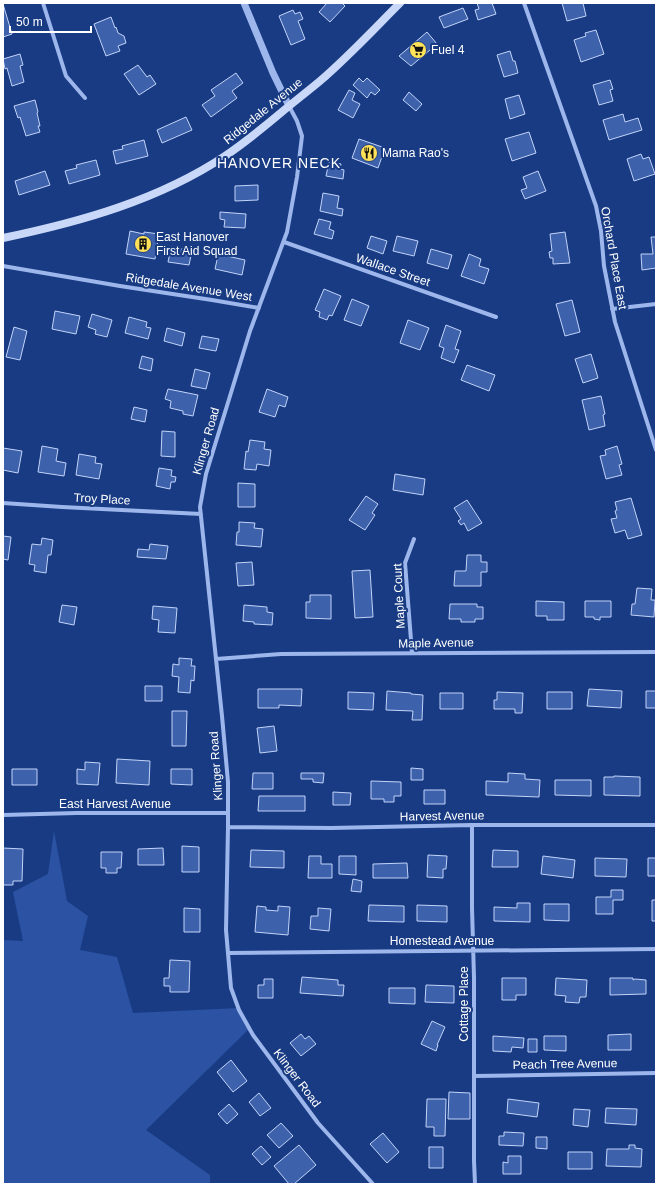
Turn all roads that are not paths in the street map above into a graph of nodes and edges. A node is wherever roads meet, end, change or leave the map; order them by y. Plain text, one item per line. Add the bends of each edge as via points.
1 (43, 3) edge
2 (244, 3) edge
3 (400, 3) edge
4 (524, 3) edge
5 (85, 98) dead end
6 (289, 106) junction
7 (3, 238) edge
8 (284, 242) junction
9 (3, 266) edge
10 (656, 304) edge
11 (259, 308) junction
12 (612, 309) junction
13 (496, 317) dead end
14 (656, 450) edge
15 (3, 503) edge
16 (201, 514) junction
17 (414, 539) dead end
18 (656, 652) edge
19 (412, 653) junction
20 (216, 659) junction
21 (228, 813) junction
22 (3, 815) edge
23 (472, 825) junction
24 (656, 825) edge
25 (228, 827) junction
26 (656, 948) edge
27 (474, 951) junction
28 (228, 953) junction
29 (656, 1073) edge
30 (474, 1076) junction
31 (373, 1184) edge
32 (475, 1184) edge

1 - 5 street via 66,76
2 - 6 street via 272,73
3 - 6 main road, Ridgedale Avenue via 321,80
4 - 12 street, Orchard Place East via 596,206
6 - 7 main road, Ridgedale Avenue via 251,138 224,156 195,174 154,193 120,208 85,219
6 - 8 street, Ridgedale Avenue West via 302,136
8 - 11 street, Ridgedale Avenue West
8 - 13 street, Wallace Street
9 - 11 street, Ridgedale Avenue West
10 - 12 street
11 - 16 street, Klinger Road via 206,474
12 - 14 street, Orchard Place East
15 - 16 street, Troy Place
16 - 20 street, Klinger Road
17 - 19 street, Maple Court via 405,562
18 - 19 street, Maple Avenue
19 - 20 street, Maple Avenue via 281,654
20 - 21 street, Klinger Road via 228,782
21 - 22 street, East Harvest Avenue
21 - 25 street, Klinger Road
23 - 24 street, Harvest Avenue
23 - 25 street, Harvest Avenue
23 - 27 street, Cottage Place
25 - 28 street, Klinger Road
26 - 27 street, Homestead Avenue
27 - 28 street, Homestead Avenue
27 - 30 street, Cottage Place
28 - 31 street, Klinger Road via 231,988 239,1010 253,1035 318,1123
29 - 30 street, Peach Tree Avenue
30 - 32 street, Cottage Place

